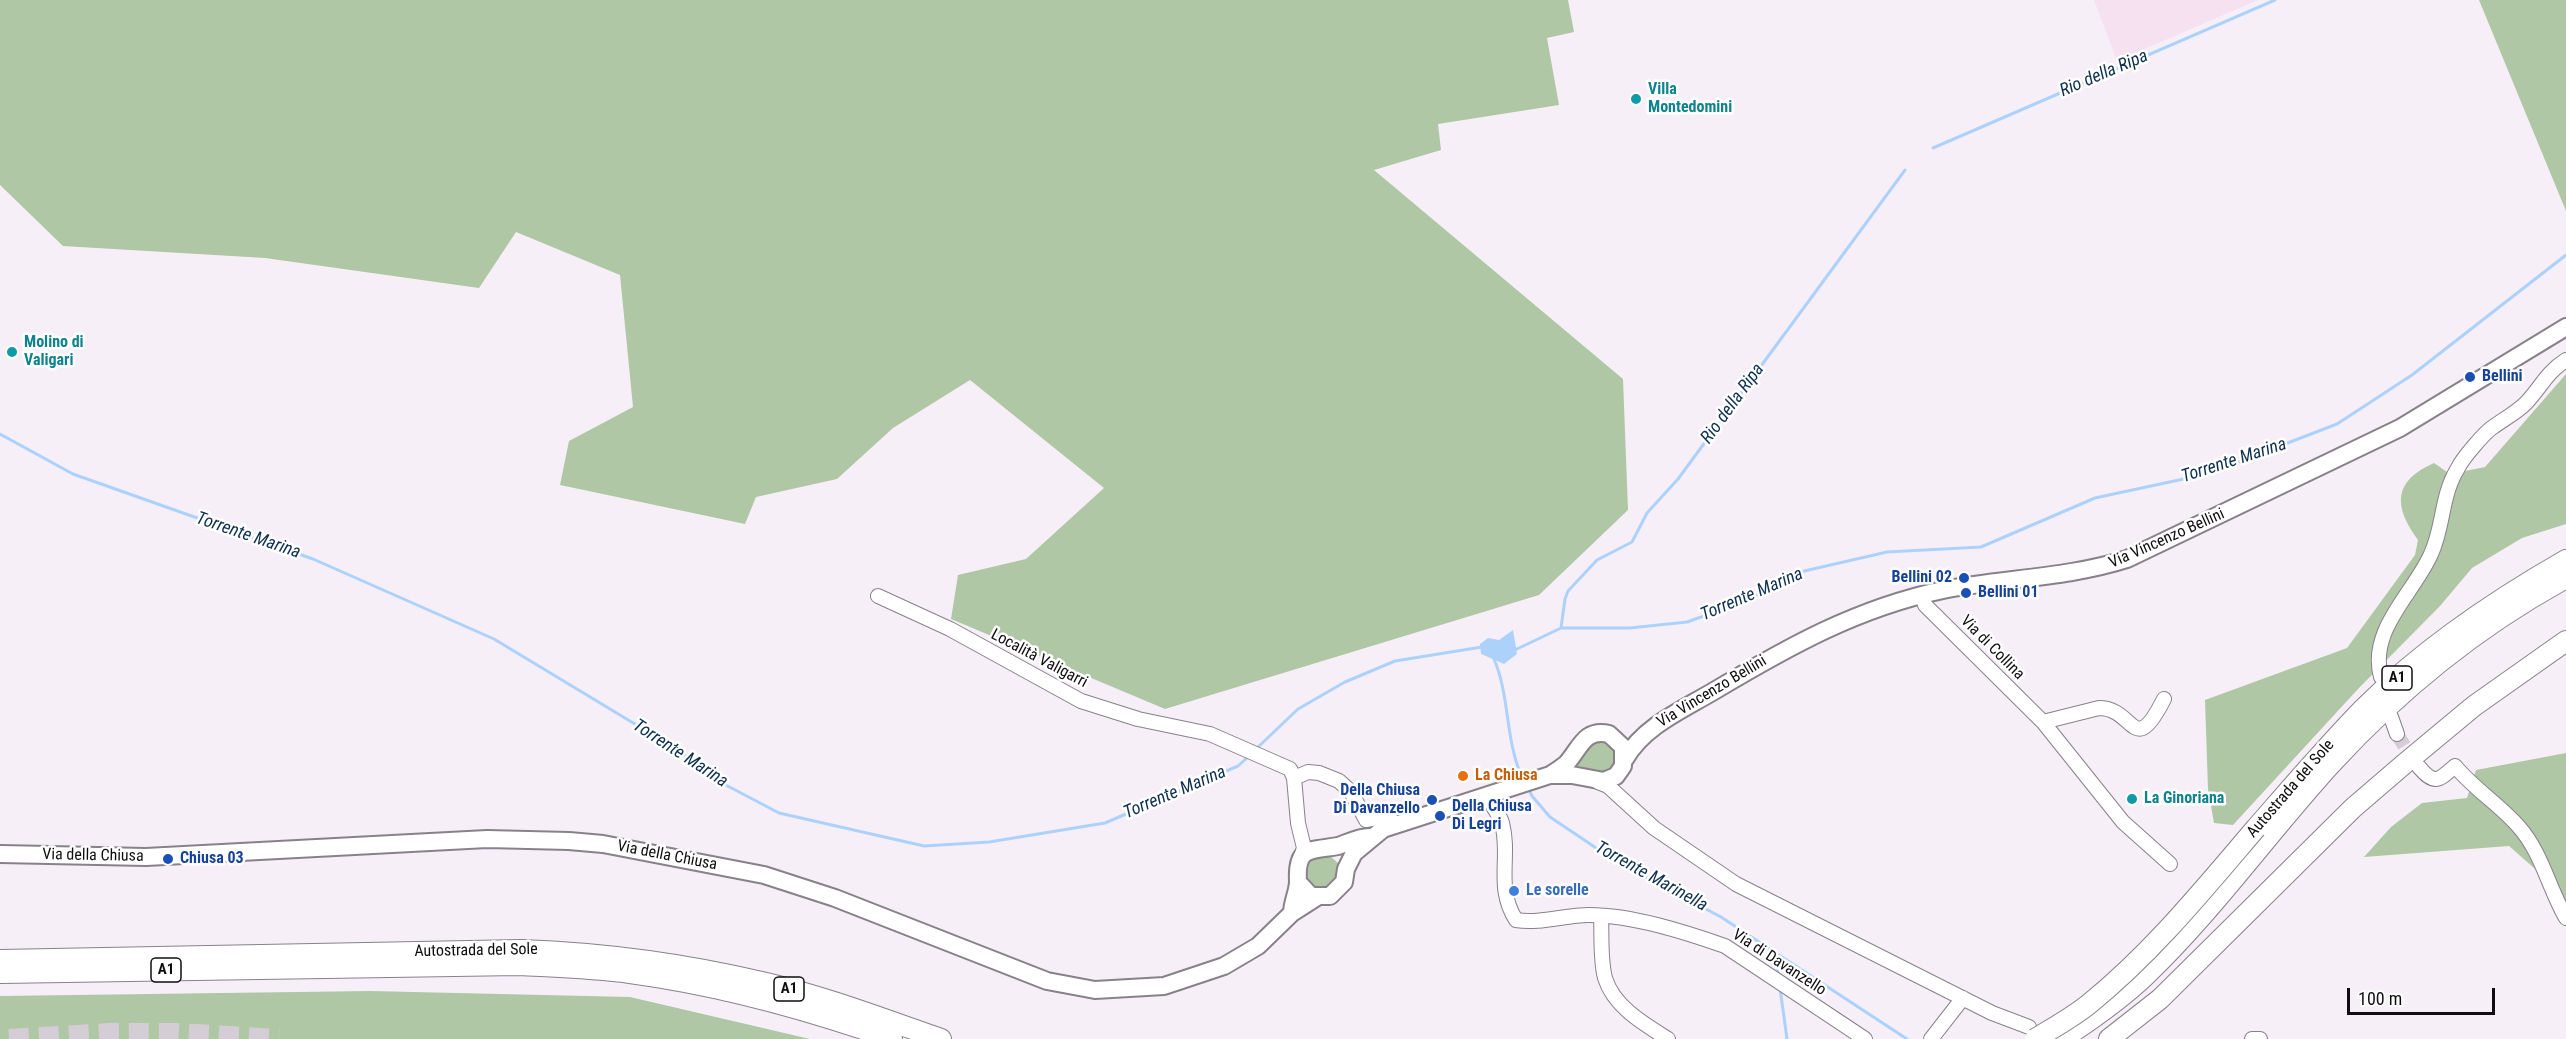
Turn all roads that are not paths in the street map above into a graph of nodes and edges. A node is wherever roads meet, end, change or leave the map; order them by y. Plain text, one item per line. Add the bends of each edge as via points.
1 (2566, 327) edge
2 (2566, 360) edge
3 (2566, 560) edge
4 (2566, 578) edge
5 (1922, 595) junction
6 (878, 596) dead end
7 (2566, 641) edge
8 (2381, 677) dead end
9 (2164, 699) dead end
10 (2391, 717) dead end
11 (2043, 722) junction
12 (1648, 730) junction
13 (1609, 734) junction
14 (2397, 734) tunnel mouth
15 (1577, 748) junction
16 (1622, 766) junction
17 (2419, 767) tunnel mouth
18 (1546, 777) junction
19 (1294, 778) junction
20 (1592, 779) junction
21 (1488, 794) junction
22 (1631, 808) junction
23 (1395, 825) junction
24 (2262, 833) junction
25 (1302, 835) junction
26 (1372, 837) junction
27 (1321, 848) junction
28 (0, 854) edge
29 (1301, 857) junction
30 (2170, 864) dead end
31 (1346, 870) junction
32 (1298, 882) junction
33 (1317, 897) junction
34 (1292, 913) junction
35 (1601, 916) junction
36 (2566, 918) edge
37 (0, 960) edge
38 (331, 960) junction
39 (631, 966) junction
40 (0, 973) edge
41 (1963, 998) junction
42 (2032, 1033) edge
43 (892, 1039) edge
44 (941, 1039) edge
45 (1668, 1039) edge
46 (1865, 1039) edge
47 (1931, 1039) edge
48 (2062, 1039) edge
49 (2109, 1039) edge
50 (2252, 1039) edge
51 (2260, 1039) edge

1 - 5 main road, Via Vincenzo Bellini via 2400,428 2127,559 2088,570
2 - 8 street via 2552,369 2517,411 2487,431 2458,467 2446,493 2432,554 2382,640
3 - 24 highway, Autostrada del Sole / A1 via 2483,611 2396,679 2357,716
4 - 24 highway, Autostrada del Sole / A1 via 2502,618 2405,690
5 - 11 street, Via di Collina via 1925,605
5 - 12 main road, Via Vincenzo Bellini via 1810,635
6 - 19 street, Località Valigarri via 950,629 1081,701 1225,740 1284,765
7 - 49 highway via 2474,706 2353,808 2160,999
9 - 11 street via 2147,726 2140,729 2107,708
10 - 14 street
11 - 30 street, Via di Collina via 2123,822
12 - 13 main road, Via Vincenzo Bellini
12 - 16 main road, Via Vincenzo Bellini
13 - 15 main road, Via della Chiusa via 1590,735
13 - 16 main road via 1619,741
15 - 18 main road, Via della Chiusa via 1566,763
15 - 20 main road via 1576,761
16 - 20 main road, Via della Chiusa via 1610,780
16 - 22 street
17 - 36 street via 2435,780 2455,766 2520,828 2542,864
18 - 20 main road, Via della Chiusa
18 - 21 main road, Via della Chiusa
19 - 23 street via 1308,772 1339,782 1351,792 1366,820 1388,816
19 - 25 street
20 - 22 street via 1608,786
21 - 23 main road, Via della Chiusa
21 - 35 street, Via di Davanzello via 1490,806 1502,822 1505,898 1516,920
22 - 41 street via 1736,884
23 - 26 main road, Via della Chiusa
24 - 42 highway, Autostrada del Sole / A1, bridge via 2133,966 2087,1005
24 - 48 highway, Autostrada del Sole / A1 via 2185,935 2144,977
25 - 27 street
25 - 29 street
26 - 27 main road, Via della Chiusa
26 - 31 main road, Via della Chiusa via 1354,853
27 - 29 main road, Via della Chiusa
27 - 31 main road via 1341,857
28 - 34 main road, Via della Chiusa via 146,857 487,840 603,844 764,876 835,898 1047,981 1095,990 1164,986 1215,969 1258,946
29 - 32 main road via 1296,869
31 - 33 main road, Via della Chiusa via 1336,893
32 - 33 main road via 1305,892
32 - 34 main road
33 - 34 main road, Via della Chiusa
35 - 45 street via 1605,976 1614,997
35 - 46 street, Via di Davanzello via 1725,946
37 - 38 highway, Autostrada del Sole / A1
38 - 39 highway, Autostrada del Sole / A1 via 522,950 581,952
38 - 40 highway, Autostrada del Sole / A1
39 - 43 highway, Autostrada del Sole / A1 via 819,1013
39 - 44 highway, Autostrada del Sole / A1 via 768,983
41 - 42 street
41 - 47 street
50 - 51 street

